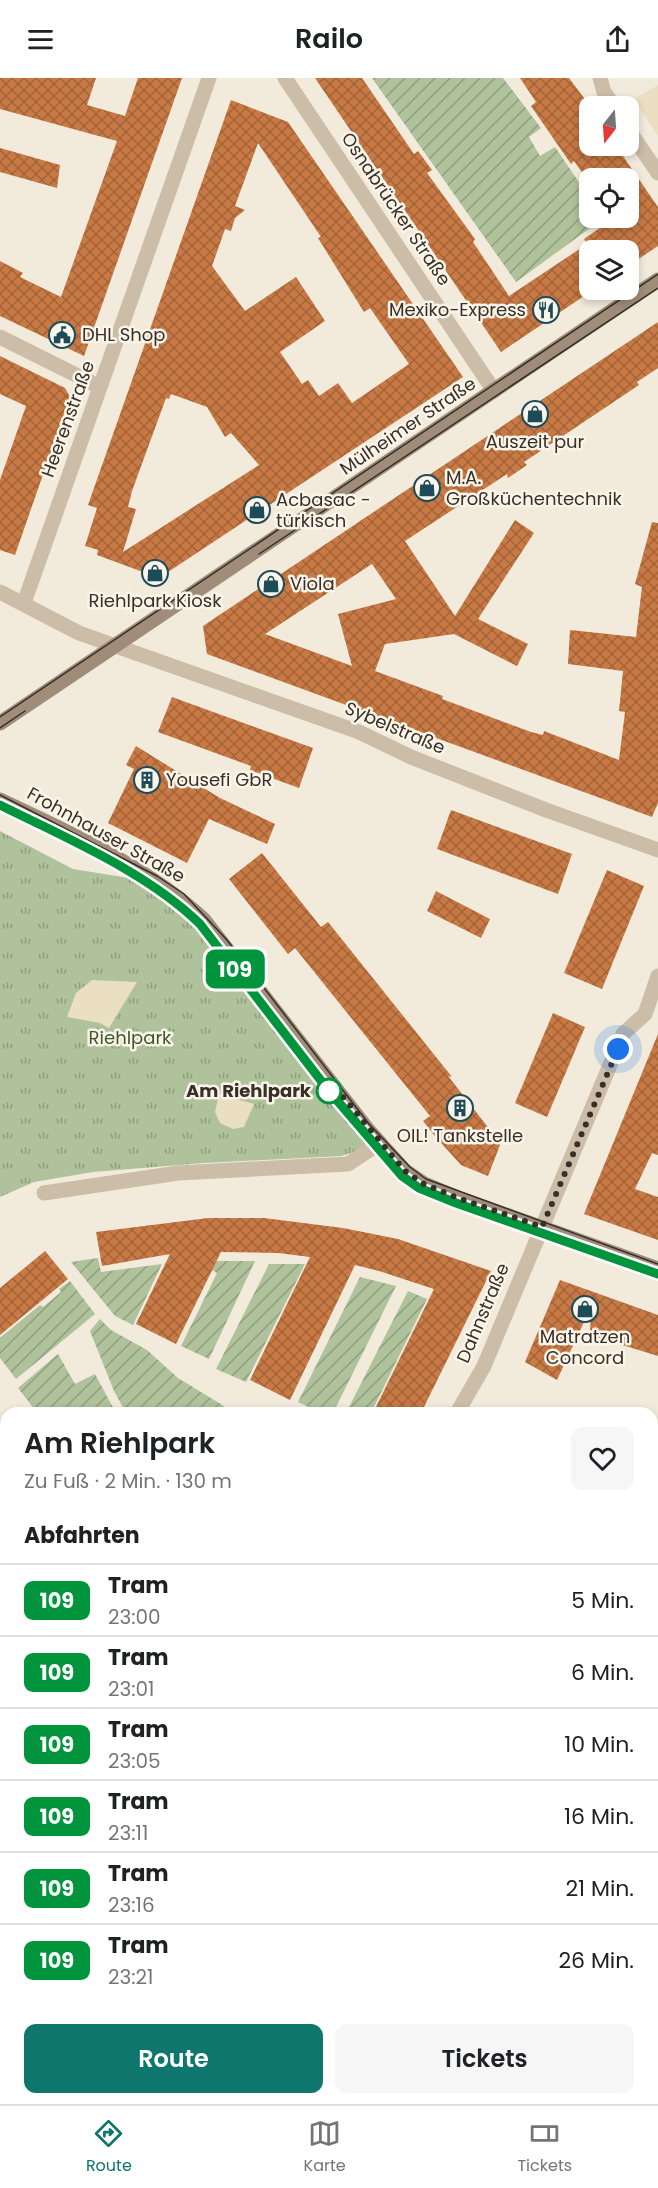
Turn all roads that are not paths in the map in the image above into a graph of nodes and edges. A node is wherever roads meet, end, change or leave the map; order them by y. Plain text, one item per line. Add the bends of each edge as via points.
1 (209, 78) edge
2 (285, 78) edge
3 (600, 78) edge
4 (607, 96) edge
5 (639, 145) edge
6 (658, 173) edge
7 (658, 280) edge
8 (0, 337) edge
9 (100, 387) junction
10 (494, 391) junction
11 (0, 592) edge
12 (24, 603) junction
13 (115, 644) junction
14 (0, 723) edge
15 (0, 800) edge
16 (658, 850) edge
17 (658, 976) edge
18 (380, 1143) junction
19 (44, 1192) dead end
20 (542, 1227) junction
21 (658, 1269) edge
22 (460, 1407) edge

1 - 9 street, Heerenstraße
2 - 10 street, Osnabrücker Straße
3 - 4 street
5 - 6 street
7 - 10 main road, Mülheimer Straße
8 - 9 street
9 - 12 street, Heerenstraße
10 - 13 main road, Mülheimer Straße
11 - 12 street, Sybelstraße
12 - 13 street, Sybelstraße via 79,633
13 - 14 main road, Mülheimer Straße
13 - 16 street, Sybelstraße via 359,732 411,757
15 - 18 main road, Frohnhauser Straße via 154,880 181,899 204,920
17 - 20 street, Dahnstraße via 645,1014 623,1034
18 - 19 street via 348,1164 178,1173
18 - 20 main road, Frohnhauser Straße via 405,1171 424,1184
20 - 21 main road, Frohnhauser Straße
20 - 22 street, Dahnstraße via 484,1366

